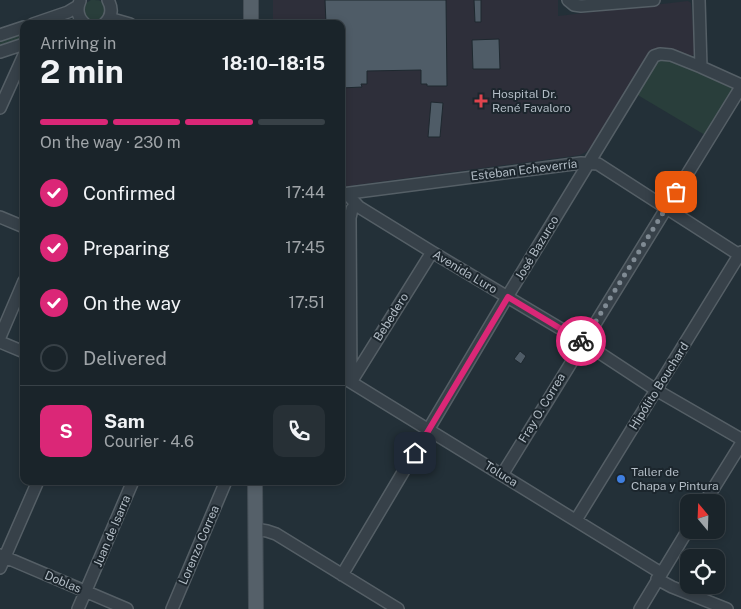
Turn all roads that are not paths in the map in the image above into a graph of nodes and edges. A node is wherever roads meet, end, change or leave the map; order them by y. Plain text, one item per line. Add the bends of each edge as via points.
1 (108, 0) edge
2 (251, 0) edge
3 (654, 0) edge
4 (699, 0) edge
5 (569, 1) edge
6 (77, 2) edge
7 (45, 20) edge
8 (82, 20) edge
9 (106, 20) edge
10 (251, 20) edge
11 (20, 28) edge
12 (0, 35) edge
13 (20, 49) edge
14 (0, 52) edge
15 (20, 56) edge
16 (701, 66) junction
17 (741, 86) edge
18 (0, 108) edge
19 (590, 162) junction
20 (345, 194) edge
21 (345, 195) edge
22 (356, 204) junction
23 (666, 208) junction
24 (0, 217) edge
25 (20, 225) edge
26 (432, 252) junction
27 (740, 254) edge
28 (20, 290) edge
29 (508, 297) junction
30 (0, 337) edge
31 (0, 342) edge
32 (583, 342) junction
33 (20, 350) edge
34 (346, 379) edge
35 (656, 390) junction
36 (428, 429) junction
37 (741, 439) edge
38 (741, 444) edge
39 (502, 475) junction
40 (36, 485) edge
41 (132, 485) edge
42 (224, 485) edge
43 (255, 485) edge
44 (710, 494) edge
45 (576, 520) junction
46 (255, 529) junction
47 (682, 539) edge
48 (2, 560) edge
49 (342, 575) junction
50 (660, 576) junction
51 (86, 591) junction
52 (394, 608) edge
53 (78, 609) edge
54 (127, 609) edge
55 (172, 609) edge
56 (256, 609) edge
57 (640, 609) edge
58 (728, 609) edge

1 - 9 street via 111,8
2 - 10 main road
3 - 5 street via 581,6
4 - 16 street
6 - 7 street via 68,12
6 - 8 street
11 - 12 street
13 - 14 street
15 - 18 street
16 - 17 street
16 - 19 street, José Bazurco via 671,55 654,56
17 - 23 street, Fray O. Correa
19 - 20 street, Esteban Echeverría
19 - 23 street, Esteban Echeverría
19 - 29 street, José Bazurco
21 - 22 street, Avenida Luro
22 - 26 street, Avenida Luro
22 - 34 street via 350,218
23 - 27 street, Esteban Echeverría
23 - 32 street, Fray O. Correa
24 - 25 street
26 - 29 street, Avenida Luro
26 - 34 street, Bebedero
27 - 35 street, Hipólito Bouchard
28 - 30 street
29 - 32 street, Avenida Luro
29 - 36 street, José Bazurco
31 - 33 street
32 - 35 street, Avenida Luro
32 - 39 street, Fray O. Correa
34 - 36 street, Toluca
35 - 37 street, Avenida Luro
35 - 45 street, Hipólito Bouchard
36 - 39 street, Toluca
36 - 49 street, José Bazurco
38 - 44 street
39 - 45 street, Toluca
40 - 48 street
41 - 51 street, Juan de Isarra
42 - 55 street, Lorenzo Correa
43 - 46 main road
45 - 50 street, Toluca
46 - 49 street via 276,534
46 - 56 main road
47 - 50 street
48 - 51 street, Doblas
49 - 52 street
50 - 57 street
50 - 58 street, Toluca via 672,587
51 - 53 street, Juan de Isarra
51 - 54 street, Doblas

